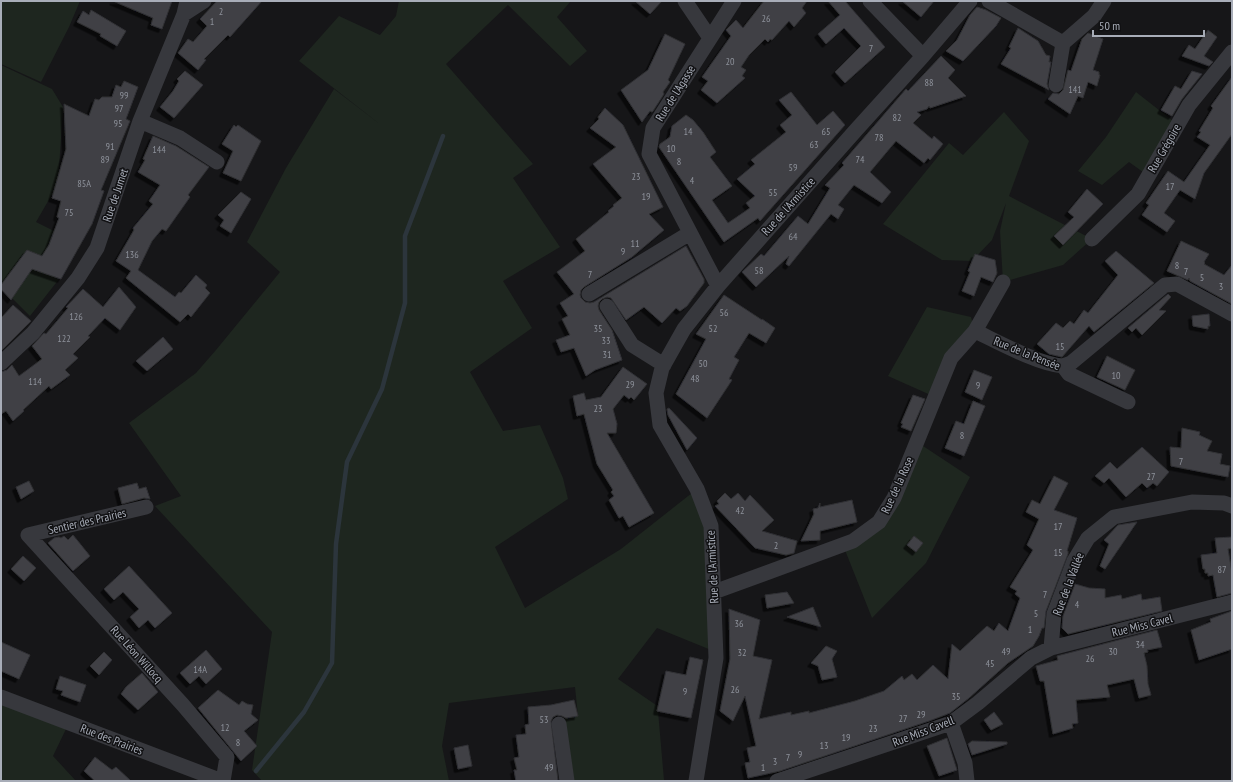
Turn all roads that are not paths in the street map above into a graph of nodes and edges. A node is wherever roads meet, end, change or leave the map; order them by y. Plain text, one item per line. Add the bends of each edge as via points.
1 (204, 1) edge
2 (685, 1) edge
3 (734, 1) edge
4 (870, 1) edge
5 (970, 1) edge
6 (989, 1) edge
7 (1104, 1) edge
8 (186, 8) edge
9 (710, 38) junction
10 (1063, 43) junction
11 (1232, 52) edge
12 (923, 56) junction
13 (1056, 86) dead end
14 (140, 121) junction
15 (217, 162) dead end
16 (690, 233) junction
17 (1092, 239) dead end
18 (1003, 282) dead end
19 (718, 286) junction
20 (589, 294) dead end
21 (607, 306) dead end
22 (1232, 314) edge
23 (975, 331) junction
24 (1, 363) edge
25 (664, 365) junction
26 (1063, 366) junction
27 (1128, 402) dead end
28 (1232, 506) edge
29 (146, 508) dead end
30 (28, 535) joint
31 (714, 592) junction
32 (1232, 602) edge
33 (1051, 648) junction
34 (1, 697) edge
35 (951, 723) junction
36 (559, 724) dead end
37 (223, 781) edge
38 (567, 781) edge
39 (696, 781) edge
40 (778, 781) edge
41 (967, 781) edge

1 - 8 street
2 - 9 street
3 - 9 street, Rue de l'Agasse
4 - 12 street
5 - 12 street, Rue de l'Armistice
6 - 10 street
7 - 10 street via 1094,16
8 - 14 street, Rue de Jumet
9 - 16 street, Rue de l'Agasse via 653,128 649,154
10 - 13 street
11 - 17 street, Rue Grégoire via 1189,105 1138,194
12 - 19 street, Rue de l'Armistice
14 - 15 street via 180,138
14 - 24 street, Rue de Jumet via 97,248 78,278 33,333
16 - 19 street, Rue de l'Agasse
16 - 20 street
18 - 23 street
19 - 25 street, Rue de l'Armistice via 684,329
21 - 25 street via 632,345
22 - 26 street via 1177,284 1165,285 1071,363
23 - 26 street, Rue de la Pensée via 1010,348 1053,365
23 - 31 street, Rue de la Rose via 951,358 894,498 879,522 853,541
25 - 31 street, Rue de l'Armistice via 656,393 660,425 697,490 711,526
26 - 27 street, Rue de la Pensée via 1069,374
28 - 33 street, Rue de la Vallée via 1224,503 1192,502 1114,517 1088,538 1074,560 1054,614
29 - 30 street, Sentier des Prairies
30 - 37 street, Rue Léon Willocq via 227,757
31 - 39 street, Rue de l'Armistice via 716,658
32 - 33 street, Rue Miss Cavel
33 - 35 street, Rue Miss Cavell via 1031,658
34 - 37 street, Rue des Prairies
35 - 40 street, Rue Miss Cavell
35 - 41 street via 965,762
36 - 38 street

